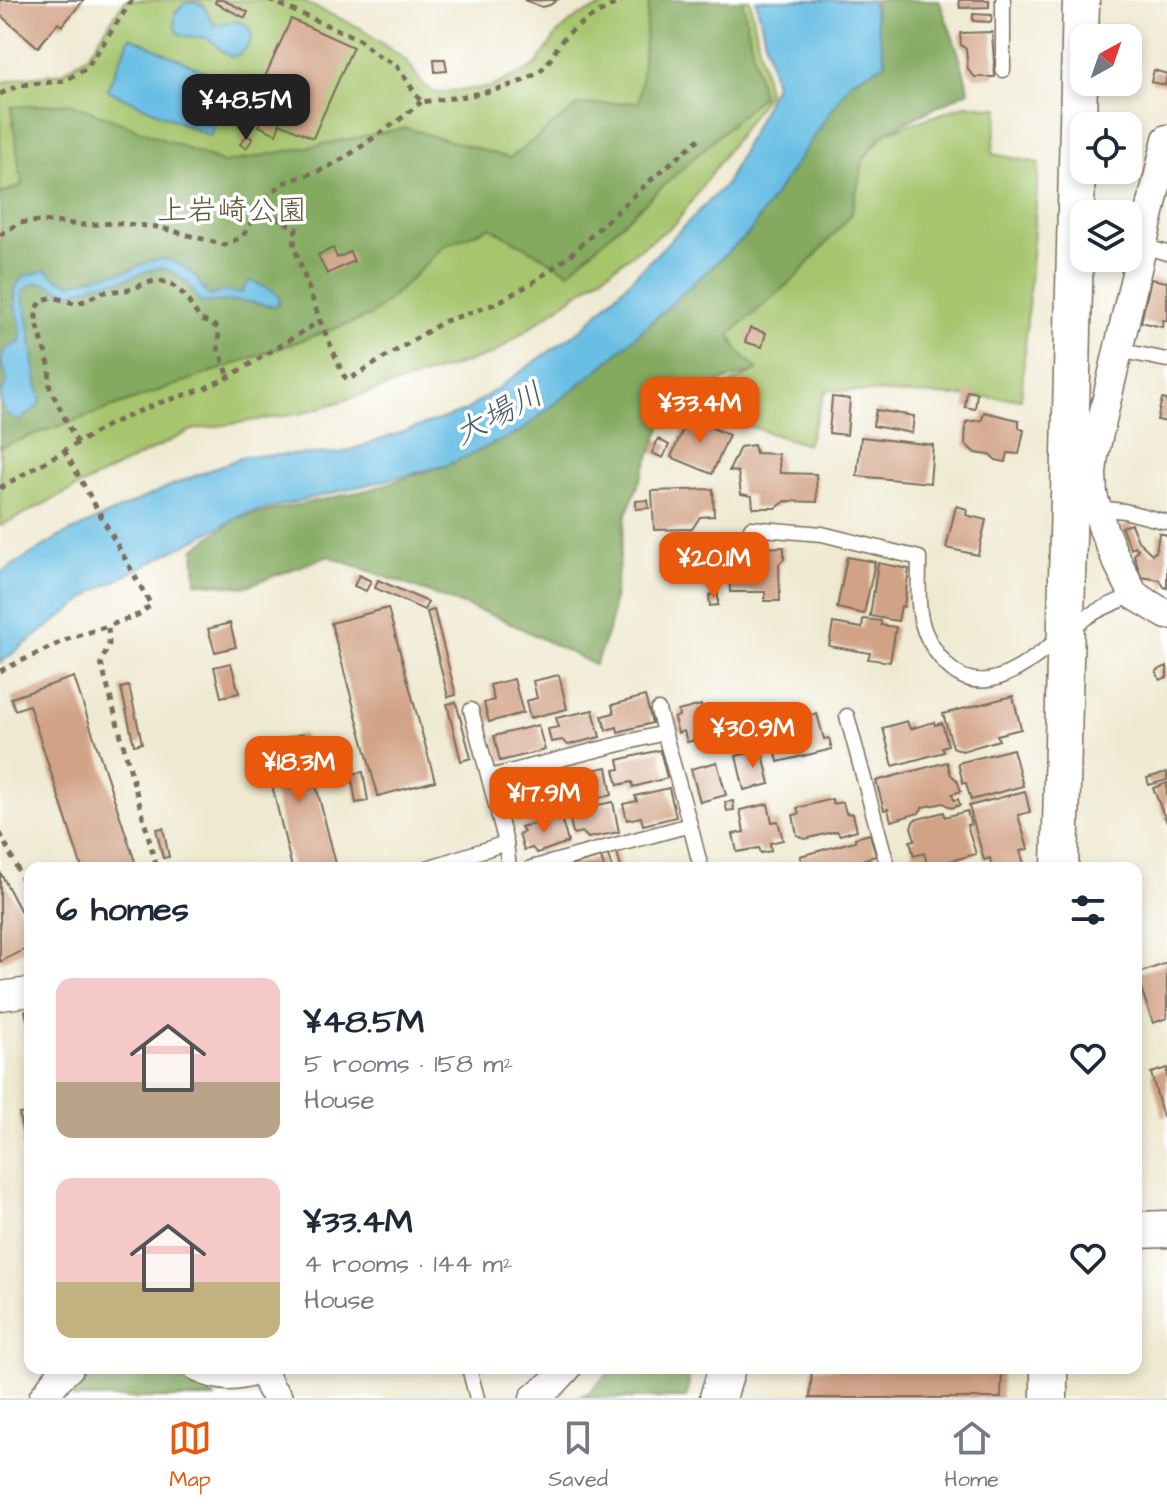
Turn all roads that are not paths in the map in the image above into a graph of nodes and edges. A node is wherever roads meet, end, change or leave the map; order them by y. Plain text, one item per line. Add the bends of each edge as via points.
1 (1003, 0) edge
2 (1081, 0) edge
3 (1003, 70) dead end
4 (1167, 139) edge
5 (1155, 249) edge
6 (1118, 350) junction
7 (1167, 360) edge
8 (1097, 508) junction
9 (1167, 522) edge
10 (751, 528) dead end
11 (1134, 595) junction
12 (1167, 615) edge
13 (1065, 633) junction
14 (471, 710) dead end
15 (658, 710) dead end
16 (847, 716) dead end
17 (664, 733) junction
18 (489, 777) junction
19 (690, 825) junction
20 (506, 843) junction
21 (446, 862) edge
22 (508, 862) edge
23 (553, 862) edge
24 (699, 862) edge
25 (886, 862) edge
26 (1060, 862) edge
27 (24, 993) edge
28 (0, 996) edge
29 (1167, 1229) edge
30 (1142, 1230) edge
31 (62, 1374) edge
32 (216, 1374) edge
33 (247, 1374) edge
34 (264, 1374) edge
35 (471, 1374) edge
36 (561, 1374) edge
37 (725, 1374) edge
38 (1049, 1374) edge
39 (43, 1398) edge
40 (278, 1398) edge
41 (477, 1398) edge
42 (534, 1398) edge
43 (718, 1398) edge
44 (1049, 1398) edge

1 - 3 lane
2 - 13 street
4 - 5 street
5 - 6 street
6 - 7 lane
6 - 8 street via 1094,455
8 - 9 lane
8 - 11 street
10 - 13 lane via 822,534 919,558 923,631 962,678 986,681 1008,673
11 - 12 street
11 - 13 lane
13 - 26 street
14 - 18 lane
15 - 17 lane
16 - 25 lane
17 - 18 lane
17 - 19 lane
18 - 20 lane
19 - 23 lane
19 - 24 lane
20 - 21 lane
20 - 22 lane
27 - 28 street
29 - 30 street
31 - 39 street
32 - 33 street
34 - 40 street
35 - 41 lane
36 - 42 street
37 - 43 street
38 - 44 street

